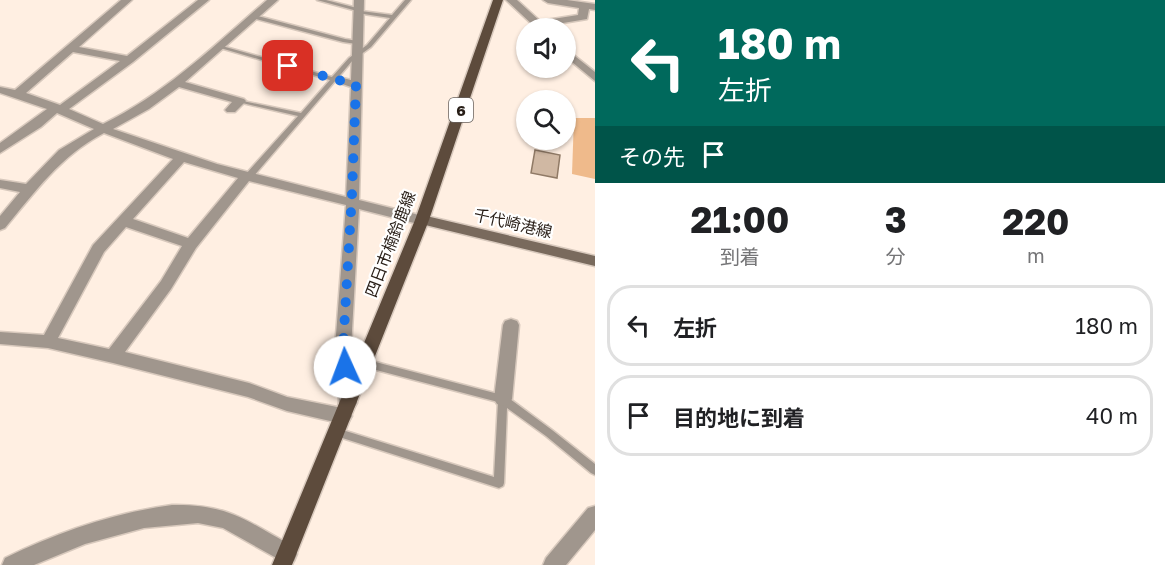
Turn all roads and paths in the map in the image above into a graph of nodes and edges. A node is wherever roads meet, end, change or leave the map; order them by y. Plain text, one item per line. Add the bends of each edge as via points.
1 (127, 0) edge
2 (204, 0) edge
3 (273, 0) edge
4 (320, 0) edge
5 (408, 0) edge
6 (498, 0) edge
7 (511, 0) edge
8 (555, 0) edge
9 (590, 6) edge
10 (359, 7) edge
11 (254, 17) junction
12 (393, 17) junction
13 (583, 17) junction
14 (530, 18) edge
15 (576, 18) edge
16 (595, 25) edge
17 (356, 42) junction
18 (220, 47) junction
19 (71, 48) junction
20 (356, 55) junction
21 (129, 60) junction
22 (576, 61) edge
23 (595, 78) edge
24 (334, 79) junction
25 (177, 83) junction
26 (356, 85) junction
27 (0, 90) edge
28 (18, 94) junction
29 (240, 101) junction
30 (58, 109) junction
31 (231, 110) dead end
32 (302, 115) junction
33 (106, 129) junction
34 (0, 149) edge
35 (182, 156) junction
36 (248, 175) junction
37 (0, 184) edge
38 (30, 189) junction
39 (351, 202) junction
40 (422, 220) junction
41 (124, 221) junction
42 (0, 225) edge
43 (191, 244) junction
44 (595, 261) edge
45 (511, 325) dead end
46 (0, 338) edge
47 (48, 342) junction
48 (113, 356) junction
49 (364, 363) junction
50 (503, 399) junction
51 (342, 417) junction
52 (595, 470) edge
53 (595, 515) edge
54 (286, 561) edge
55 (12, 565) edge
56 (553, 565) edge

1 - 19 street
2 - 21 street
3 - 11 street
4 - 10 lane
5 - 12 lane
6 - 40 main road, 四日市楠鈴鹿線 / 6
7 - 14 street
8 - 9 street
9 - 13 street
10 - 12 lane
10 - 17 street
11 - 17 lane
11 - 18 street
12 - 20 lane via 369,46
13 - 15 street
13 - 16 street
17 - 20 street
18 - 24 lane
18 - 25 street
19 - 21 street
19 - 28 street
20 - 24 lane
20 - 26 street
21 - 30 street
22 - 23 street
24 - 26 street
24 - 32 lane
25 - 29 street
25 - 33 street
26 - 39 street
27 - 28 street
28 - 30 street
29 - 31 street
29 - 32 lane
30 - 33 street
30 - 34 street
32 - 36 lane
33 - 35 street via 122,138
33 - 38 street via 74,145
35 - 36 street
35 - 41 street
36 - 39 street
36 - 43 street
37 - 38 street
38 - 42 street
39 - 40 street
39 - 51 street
40 - 44 main road, 千代崎港線
40 - 49 main road, 四日市楠鈴鹿線 / 6
41 - 43 street
41 - 47 street via 99,249
43 - 48 street
45 - 50 street
46 - 47 street
47 - 48 street
48 - 51 street
49 - 50 lane
49 - 51 main road, 四日市楠鈴鹿線 / 6
50 - 51 lane via 499,483
50 - 52 lane
51 - 54 main road, 四日市楠鈴鹿線 / 6
53 - 56 street
54 - 55 street via 222,518 197,515 123,523 60,543

